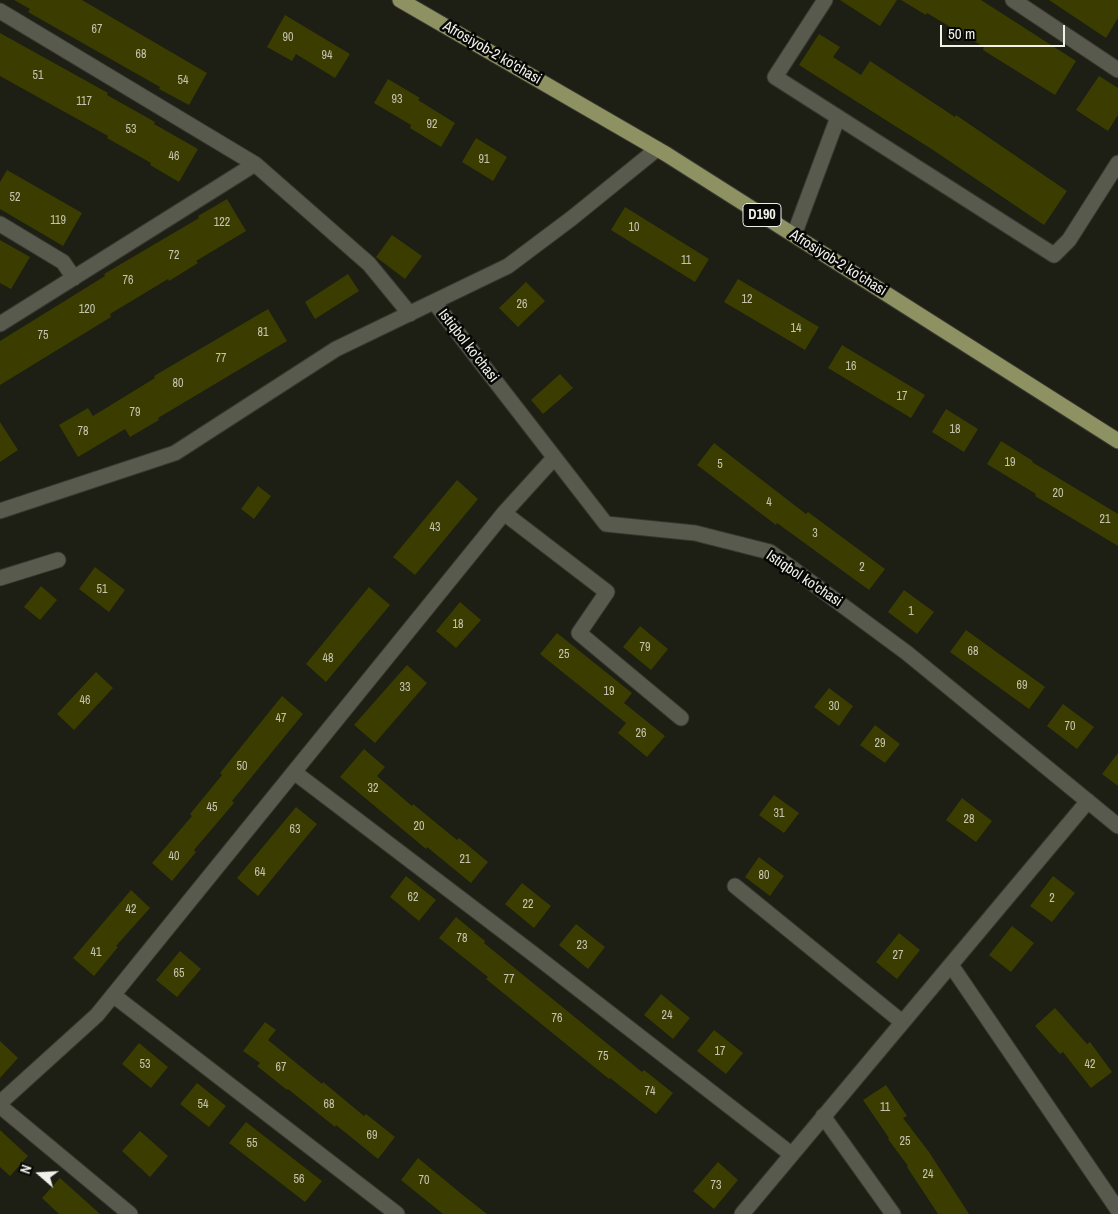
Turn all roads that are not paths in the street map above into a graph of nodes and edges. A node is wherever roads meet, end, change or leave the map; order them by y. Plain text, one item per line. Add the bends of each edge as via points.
1 (400, 0) edge
2 (825, 0) edge
3 (1013, 0) edge
4 (0, 10) edge
5 (1118, 70) edge
6 (838, 117) junction
7 (657, 149) junction
8 (1118, 163) edge
9 (255, 164) junction
10 (0, 224) edge
11 (794, 235) junction
12 (74, 278) junction
13 (434, 302) junction
14 (410, 314) junction
15 (0, 324) edge
16 (1118, 441) edge
17 (554, 458) junction
18 (0, 511) edge
19 (504, 513) junction
20 (58, 560) dead end
21 (0, 578) edge
22 (681, 718) dead end
23 (294, 772) junction
24 (1088, 802) junction
25 (1118, 826) edge
26 (735, 886) dead end
27 (951, 965) junction
28 (113, 995) junction
29 (902, 1022) junction
30 (0, 1104) edge
31 (823, 1116) junction
32 (791, 1154) junction
33 (1118, 1210) edge
34 (130, 1214) edge
35 (397, 1214) edge
36 (742, 1214) edge
37 (894, 1214) edge

1 - 7 main road, Afrosiyob-2 ko'chasi / D190
2 - 6 street via 775,77
3 - 5 street
4 - 9 street
6 - 8 street via 1054,255 1069,240
6 - 11 street
7 - 11 main road, Afrosiyob-2 ko'chasi / D190
7 - 13 street via 508,266
9 - 12 street
9 - 14 street via 369,264
10 - 12 street via 63,262
11 - 16 main road, Afrosiyob-2 ko'chasi / D190
12 - 15 street
13 - 14 street
13 - 17 street, Istiqbol ko'chasi
14 - 18 street via 336,349 175,453
17 - 19 street
17 - 24 street, Istiqbol ko'chasi via 606,524 695,533 770,552 907,653
19 - 22 street via 607,592 579,634
19 - 23 street
20 - 21 street
23 - 28 street
23 - 32 street
24 - 25 street, Istiqbol ko'chasi
24 - 27 street
26 - 29 street
27 - 29 street
27 - 33 street
28 - 30 street via 97,1015
28 - 35 street
29 - 31 street
30 - 34 street
31 - 32 street
31 - 37 street
32 - 36 street

